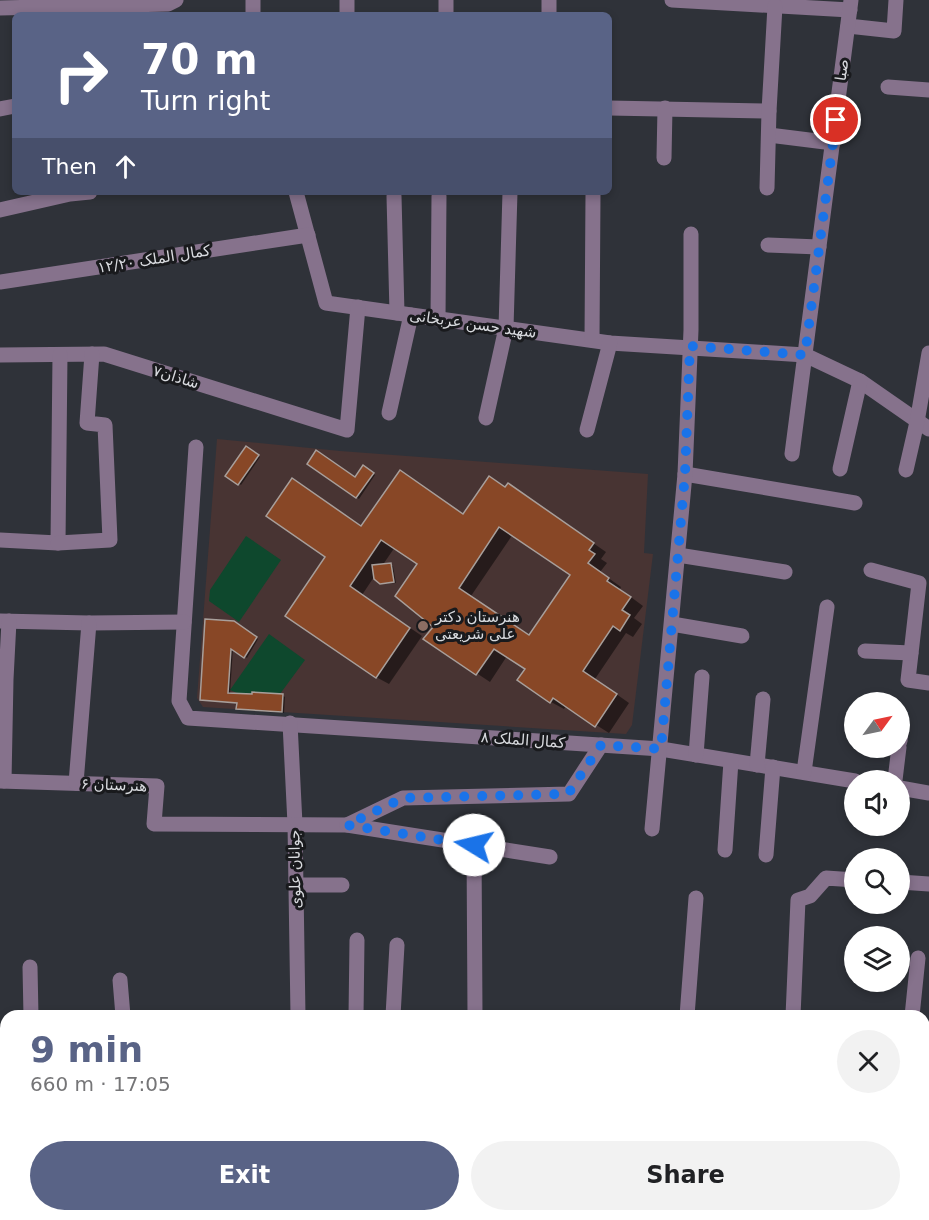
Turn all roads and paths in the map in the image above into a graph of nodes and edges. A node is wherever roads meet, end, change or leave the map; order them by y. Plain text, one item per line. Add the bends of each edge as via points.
1 (672, 0) edge
2 (896, 0) edge
3 (794, 3) edge
4 (851, 5) edge
5 (169, 6) edge
6 (775, 6) junction
7 (0, 8) edge
8 (848, 26) junction
9 (888, 87) dead end
10 (929, 90) edge
11 (612, 108) edge
12 (665, 108) junction
13 (769, 111) junction
14 (769, 135) junction
15 (832, 143) junction
16 (664, 158) dead end
17 (767, 188) dead end
18 (63, 195) edge
19 (297, 195) edge
20 (510, 195) edge
21 (593, 195) edge
22 (394, 196) dead end
23 (439, 196) dead end
24 (0, 210) edge
25 (691, 234) dead end
26 (308, 236) junction
27 (768, 245) dead end
28 (819, 248) junction
29 (0, 282) edge
30 (358, 307) junction
31 (404, 314) junction
32 (438, 319) junction
33 (506, 328) junction
34 (592, 340) junction
35 (610, 343) junction
36 (690, 346) junction
37 (929, 353) edge
38 (92, 354) junction
39 (0, 355) edge
40 (60, 355) junction
41 (805, 355) junction
42 (860, 381) junction
43 (389, 412) dead end
44 (486, 418) dead end
45 (923, 426) edge
46 (587, 430) dead end
47 (196, 447) dead end
48 (792, 454) dead end
49 (840, 469) dead end
50 (906, 470) dead end
51 (685, 474) junction
52 (855, 503) dead end
53 (0, 540) edge
54 (58, 543) junction
55 (678, 555) junction
56 (872, 570) dead end
57 (785, 572) dead end
58 (827, 607) dead end
59 (5, 621) edge
60 (184, 622) junction
61 (89, 623) junction
62 (672, 624) junction
63 (742, 636) dead end
64 (866, 651) dead end
65 (911, 653) junction
66 (702, 677) dead end
67 (929, 683) edge
68 (763, 699) dead end
69 (290, 723) junction
70 (601, 745) junction
71 (661, 749) junction
72 (696, 755) junction
73 (731, 760) junction
74 (757, 765) junction
75 (773, 767) junction
76 (804, 772) junction
77 (844, 779) edge
78 (2, 781) edge
79 (76, 783) junction
80 (910, 790) edge
81 (929, 793) edge
82 (295, 824) junction
83 (347, 825) junction
84 (652, 829) dead end
85 (474, 845) junction
86 (725, 850) dead end
87 (766, 855) dead end
88 (550, 857) dead end
89 (844, 879) edge
90 (910, 883) edge
91 (929, 884) edge
92 (296, 885) junction
93 (342, 885) dead end
94 (696, 898) dead end
95 (357, 940) dead end
96 (398, 945) dead end
97 (918, 958) dead end
98 (30, 967) dead end
99 (923, 976) edge
100 (120, 980) dead end
101 (31, 1010) edge
102 (122, 1010) edge
103 (298, 1010) edge
104 (356, 1010) edge
105 (393, 1010) edge
106 (475, 1010) edge
107 (687, 1010) edge
108 (793, 1010) edge
109 (914, 1010) edge

1 - 6 street
2 - 8 street via 894,32
3 - 4 street
3 - 6 street
4 - 8 street, صبا
5 - 7 street
6 - 13 street
8 - 15 street, صبا
9 - 10 street
11 - 12 street
12 - 13 street
12 - 16 street
13 - 14 street
14 - 15 street
14 - 17 street
15 - 28 street, صبا
18 - 24 street
19 - 26 street
20 - 33 street
21 - 34 street
22 - 31 street
23 - 32 street
25 - 36 street
26 - 29 street, کمال الملک ۱۲/۲۰
26 - 30 street, شهید حسن عربخانی via 326,303
27 - 28 street
28 - 41 street, صبا
30 - 31 street, شهید حسن عربخانی
30 - 38 street, شاذان۷ via 346,430 104,354
31 - 32 street, شهید حسن عربخانی
31 - 43 street
32 - 33 street, شهید حسن عربخانی
33 - 34 street, شهید حسن عربخانی
33 - 44 street
34 - 35 street, شهید حسن عربخانی
35 - 36 street, شهید حسن عربخانی
35 - 46 street
36 - 41 street, شهید حسن عربخانی
36 - 51 street
37 - 45 street
38 - 40 street, شاذان۷
38 - 54 street via 87,423 105,425 110,540
39 - 40 street, شاذان۷
40 - 54 street
41 - 42 street
41 - 48 street, صبا
42 - 45 street
42 - 49 street
45 - 50 street
47 - 60 street
51 - 52 street
51 - 55 street
53 - 54 street
55 - 57 street
55 - 62 street
56 - 65 street via 919,583
58 - 76 street
59 - 61 street
59 - 78 street
60 - 61 street
60 - 69 street, کمال الملک ۸ via 179,700 188,718
61 - 79 street
62 - 63 street
62 - 71 street
64 - 65 street
65 - 67 street via 908,680
66 - 72 street
68 - 74 street
69 - 70 street, کمال الملک ۸
69 - 82 street, جوانان علوی
70 - 71 street, کمال الملک ۸
70 - 83 street via 568,794 403,798
71 - 72 street, کمال الملک ۸
71 - 84 street
72 - 73 street, کمال الملک ۸
73 - 74 street, کمال الملک ۸
73 - 86 street
74 - 75 street, کمال الملک ۸
75 - 76 street, کمال الملک ۸
75 - 87 street
76 - 77 street, کمال الملک ۸
78 - 79 street, هنرستان ۶
79 - 82 street, هنرستان ۶ via 157,786 154,824
80 - 81 street
82 - 83 street
82 - 92 street, جوانان علوی
83 - 85 street
85 - 88 street
85 - 106 street
89 - 108 street via 826,878 810,896 798,900
90 - 91 street
92 - 93 street
92 - 103 street, جوانان علوی
94 - 107 street
95 - 104 street
96 - 105 street
97 - 99 street
98 - 101 street
99 - 109 street
100 - 102 street

